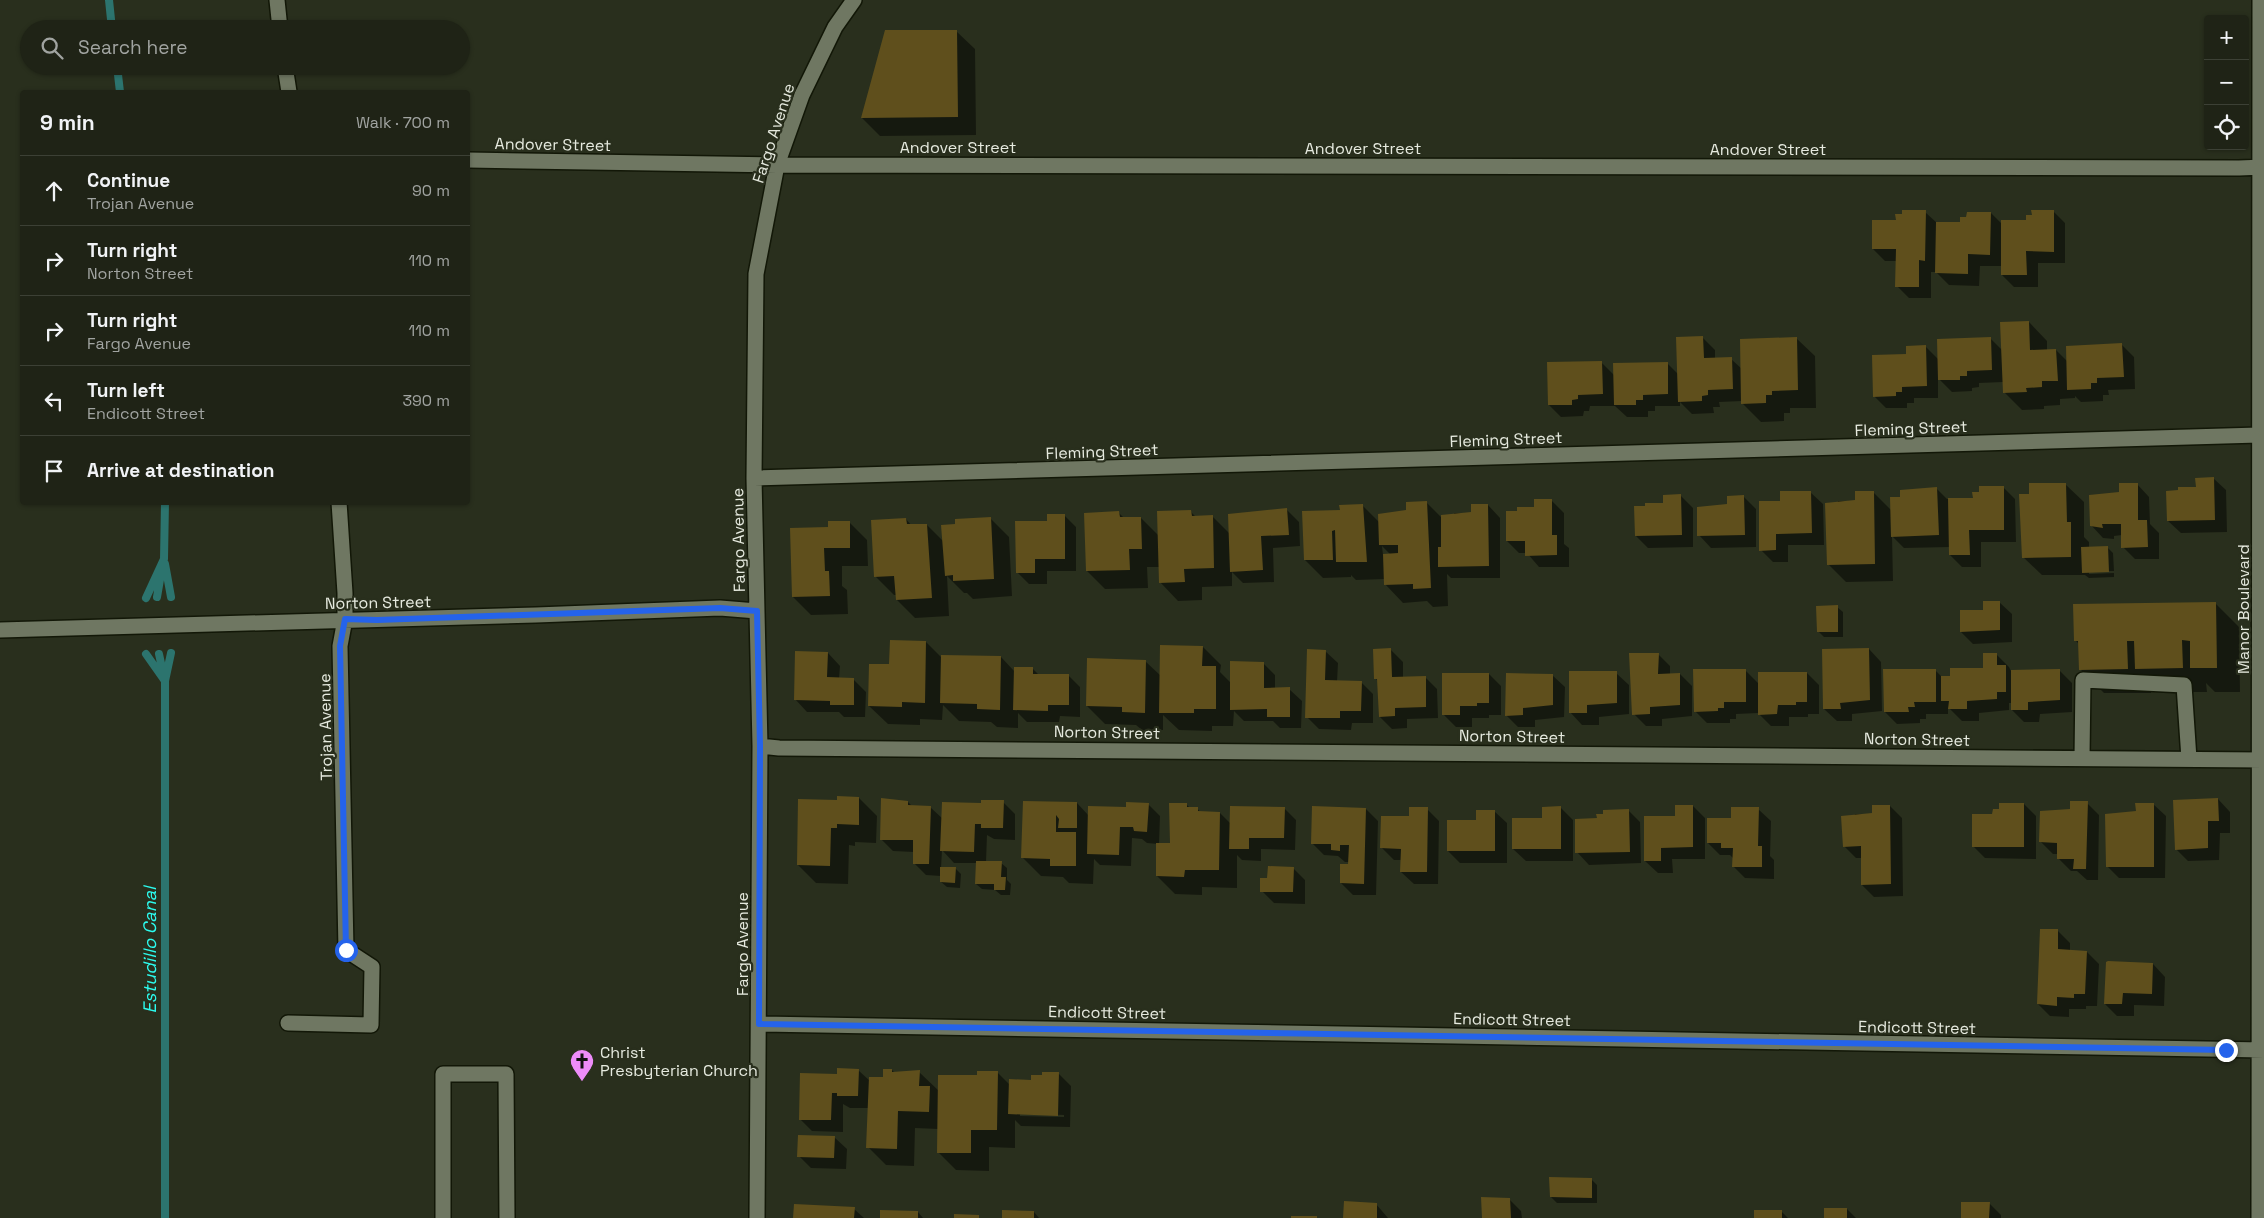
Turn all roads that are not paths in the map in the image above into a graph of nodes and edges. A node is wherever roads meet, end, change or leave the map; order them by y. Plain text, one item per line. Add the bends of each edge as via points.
1 (277, 0) edge
2 (854, 0) edge
3 (2260, 0) edge
4 (279, 20) edge
5 (286, 75) edge
6 (289, 90) edge
7 (2262, 103) edge
8 (470, 160) edge
9 (777, 165) junction
10 (2261, 167) edge
11 (2262, 230) edge
12 (2259, 435) junction
13 (754, 478) junction
14 (339, 505) edge
15 (2262, 585) edge
16 (757, 611) junction
17 (345, 619) junction
18 (0, 630) edge
19 (760, 746) junction
20 (2082, 758) junction
21 (2189, 759) junction
22 (2262, 760) edge
23 (288, 1023) dead end
24 (759, 1024) junction
25 (2261, 1050) edge
26 (443, 1218) edge
27 (507, 1218) edge
28 (758, 1218) edge
29 (2259, 1218) edge

1 - 4 street
2 - 9 street, Fargo Avenue via 835,27 802,95
3 - 7 street, Manor Boulevard
5 - 6 street
7 - 10 street, Manor Boulevard
8 - 9 street, Andover Street
9 - 10 street, Andover Street
9 - 13 street, Fargo Avenue via 756,274
10 - 11 street, Manor Boulevard
11 - 12 street, Manor Boulevard
12 - 13 street, Fleming Street
12 - 15 street, Manor Boulevard
13 - 16 street, Fargo Avenue
14 - 17 street, Trojan Avenue
15 - 22 street, Manor Boulevard
16 - 17 street, Norton Street via 720,608
16 - 19 street, Fargo Avenue
17 - 18 street, Norton Street
17 - 23 street, Trojan Avenue via 340,646 346,950 372,967 371,1025
19 - 20 street, Norton Street
19 - 24 street, Fargo Avenue
20 - 21 street, Norton Street
20 - 21 street via 2084,680 2184,685
21 - 22 street, Norton Street
22 - 25 street, Manor Boulevard
24 - 25 street, Endicott Street
24 - 28 street, Fargo Avenue
25 - 29 street, Manor Boulevard
26 - 27 street via 444,1074 506,1074

